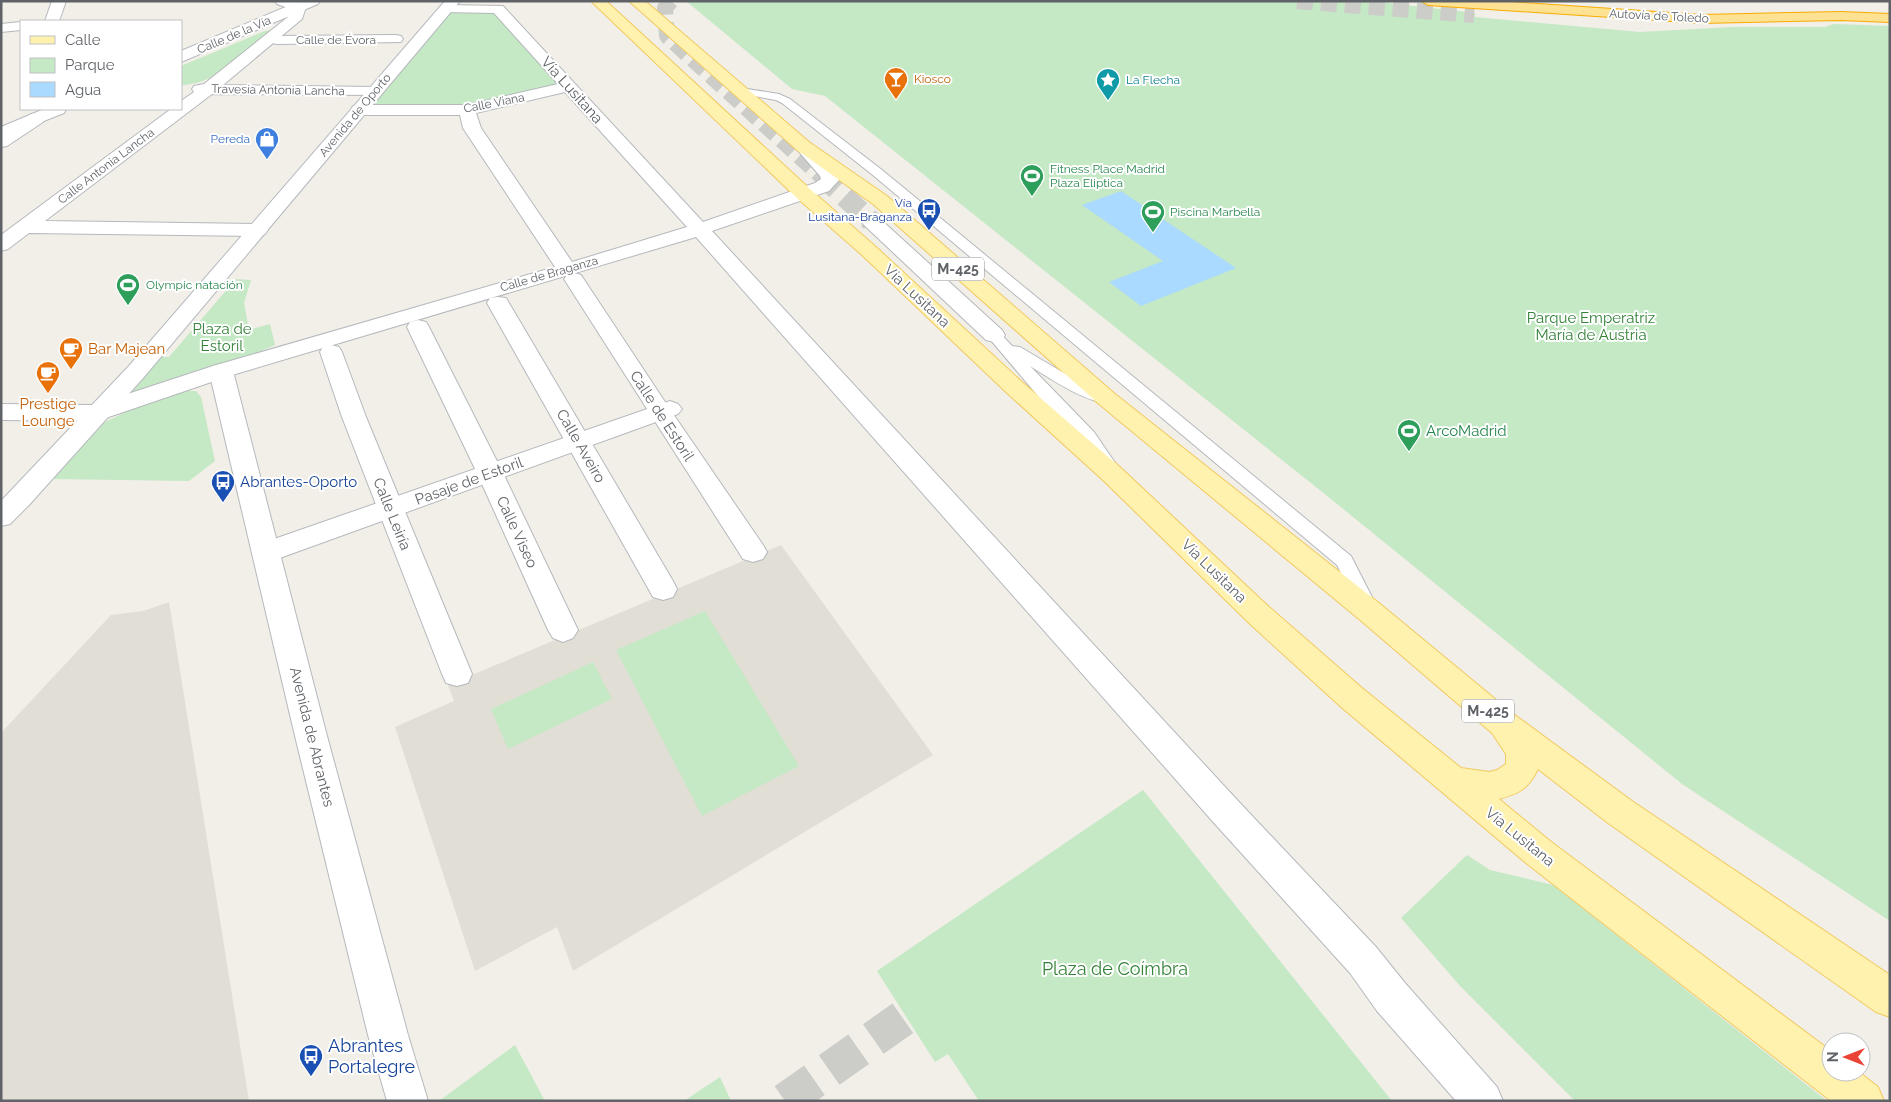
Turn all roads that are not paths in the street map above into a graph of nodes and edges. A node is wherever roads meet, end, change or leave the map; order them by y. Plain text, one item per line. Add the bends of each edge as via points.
1 (59, 1) edge
2 (282, 1) edge
3 (598, 1) edge
4 (636, 1) edge
5 (1428, 1) edge
6 (1638, 1) edge
7 (1652, 2) edge
8 (1803, 3) dead end
9 (306, 4) edge
10 (1753, 4) dead end
11 (1820, 4) junction
12 (450, 5) edge
13 (1890, 7) edge
14 (1474, 15) tunnel mouth
15 (1774, 17) junction
16 (1890, 18) edge
17 (52, 20) edge
18 (20, 26) edge
19 (1, 28) edge
20 (277, 40) dead end
21 (396, 40) dead end
22 (182, 57) edge
23 (568, 87) junction
24 (182, 88) edge
25 (208, 89) junction
26 (741, 91) junction
27 (375, 92) junction
28 (182, 109) edge
29 (56, 110) edge
30 (180, 110) edge
31 (359, 110) junction
32 (467, 110) junction
33 (37, 118) junction
34 (1, 133) edge
35 (1, 142) edge
36 (804, 146) junction
37 (804, 194) junction
38 (871, 220) tunnel mouth
39 (25, 227) junction
40 (699, 229) junction
41 (258, 230) junction
42 (1, 245) edge
43 (570, 274) junction
44 (498, 303) dead end
45 (418, 327) dead end
46 (994, 336) junction
47 (331, 352) dead end
48 (221, 371) junction
49 (1107, 399) junction
50 (1, 412) edge
51 (665, 412) junction
52 (97, 414) junction
53 (580, 442) junction
54 (490, 474) junction
55 (1113, 475) junction
56 (390, 509) junction
57 (1, 517) edge
58 (267, 552) junction
59 (753, 552) dead end
60 (663, 589) dead end
61 (1369, 611) junction
62 (563, 630) dead end
63 (457, 674) dead end
64 (1501, 722) junction
65 (1450, 780) junction
66 (1890, 998) edge
67 (408, 1101) edge
68 (1483, 1101) edge
69 (1864, 1101) edge

1 - 17 street
2 - 9 street
3 - 37 main road, Vía Lusitana / M-425
4 - 26 main road
5 - 15 highway, Autovía de Toledo via 1667,17
6 - 7 highway, Autovía de Toledo
8 - 11 highway
9 - 22 street, Calle de la Vía
9 - 25 street, Calle Antonia Lancha via 295,19
10 - 11 highway
11 - 13 highway
12 - 23 street, Vía Lusitana via 498,9
12 - 27 street, Avenida de Oporto
14 - 15 highway via 1651,29 1749,24
15 - 16 highway, Autovía de Toledo
18 - 19 street
20 - 21 street, Calle de Évora
23 - 32 street, Calle Viana
23 - 40 street, Vía Lusitana
24 - 25 street, Travesía Antonia Lancha
25 - 27 street, Travesía Antonia Lancha
25 - 28 street, Calle Antonia Lancha
26 - 36 main road
26 - 61 lane via 786,101 878,173 1344,561
27 - 31 street, Avenida de Oporto
29 - 33 street
30 - 39 street, Calle Antonia Lancha
31 - 32 street, Calle Viana
31 - 41 street, Avenida de Oporto
32 - 43 street via 472,128
33 - 34 street
33 - 35 street
36 - 37 street, Calle de Braganza via 830,180
36 - 49 main road, M-425 via 880,200
37 - 40 street, Calle de Braganza
37 - 55 main road, Vía Lusitana / M-425
38 - 46 street
39 - 41 street
39 - 42 street, Calle Antonia Lancha
40 - 43 street, Calle de Braganza
40 - 68 street, Vía Lusitana via 1363,960 1391,997
41 - 52 street, Avenida de Oporto
43 - 48 street, Calle de Braganza
43 - 51 street, Calle de Estoril
44 - 53 street, Calle Aveiro
45 - 54 street, Calle Viseo
46 - 49 lane via 1068,383
46 - 55 lane via 1088,436
47 - 56 street, Calle Leiría
48 - 52 street, Avenida de Oporto
48 - 58 street, Avenida de Abrantes
49 - 61 main road, M-425
50 - 52 street
51 - 53 street, Pasaje de Estoril
51 - 59 street, Calle de Estoril
52 - 57 street, Avenida de Oporto
53 - 54 street, Pasaje de Estoril
53 - 60 street, Calle Aveiro
54 - 56 street, Pasaje de Estoril
54 - 62 street, Calle Viseo
55 - 65 main road, Vía Lusitana / M-425 via 1266,622
56 - 58 street, Pasaje de Estoril
56 - 63 street, Calle Leiría
58 - 67 street, Avenida de Abrantes via 311,736
61 - 64 main road, M-425
64 - 65 main road via 1519,748 1523,761 1519,773 1506,783 1482,787
64 - 66 main road, M-425 via 1620,812
65 - 69 main road, Vía Lusitana / M-425 via 1538,852

